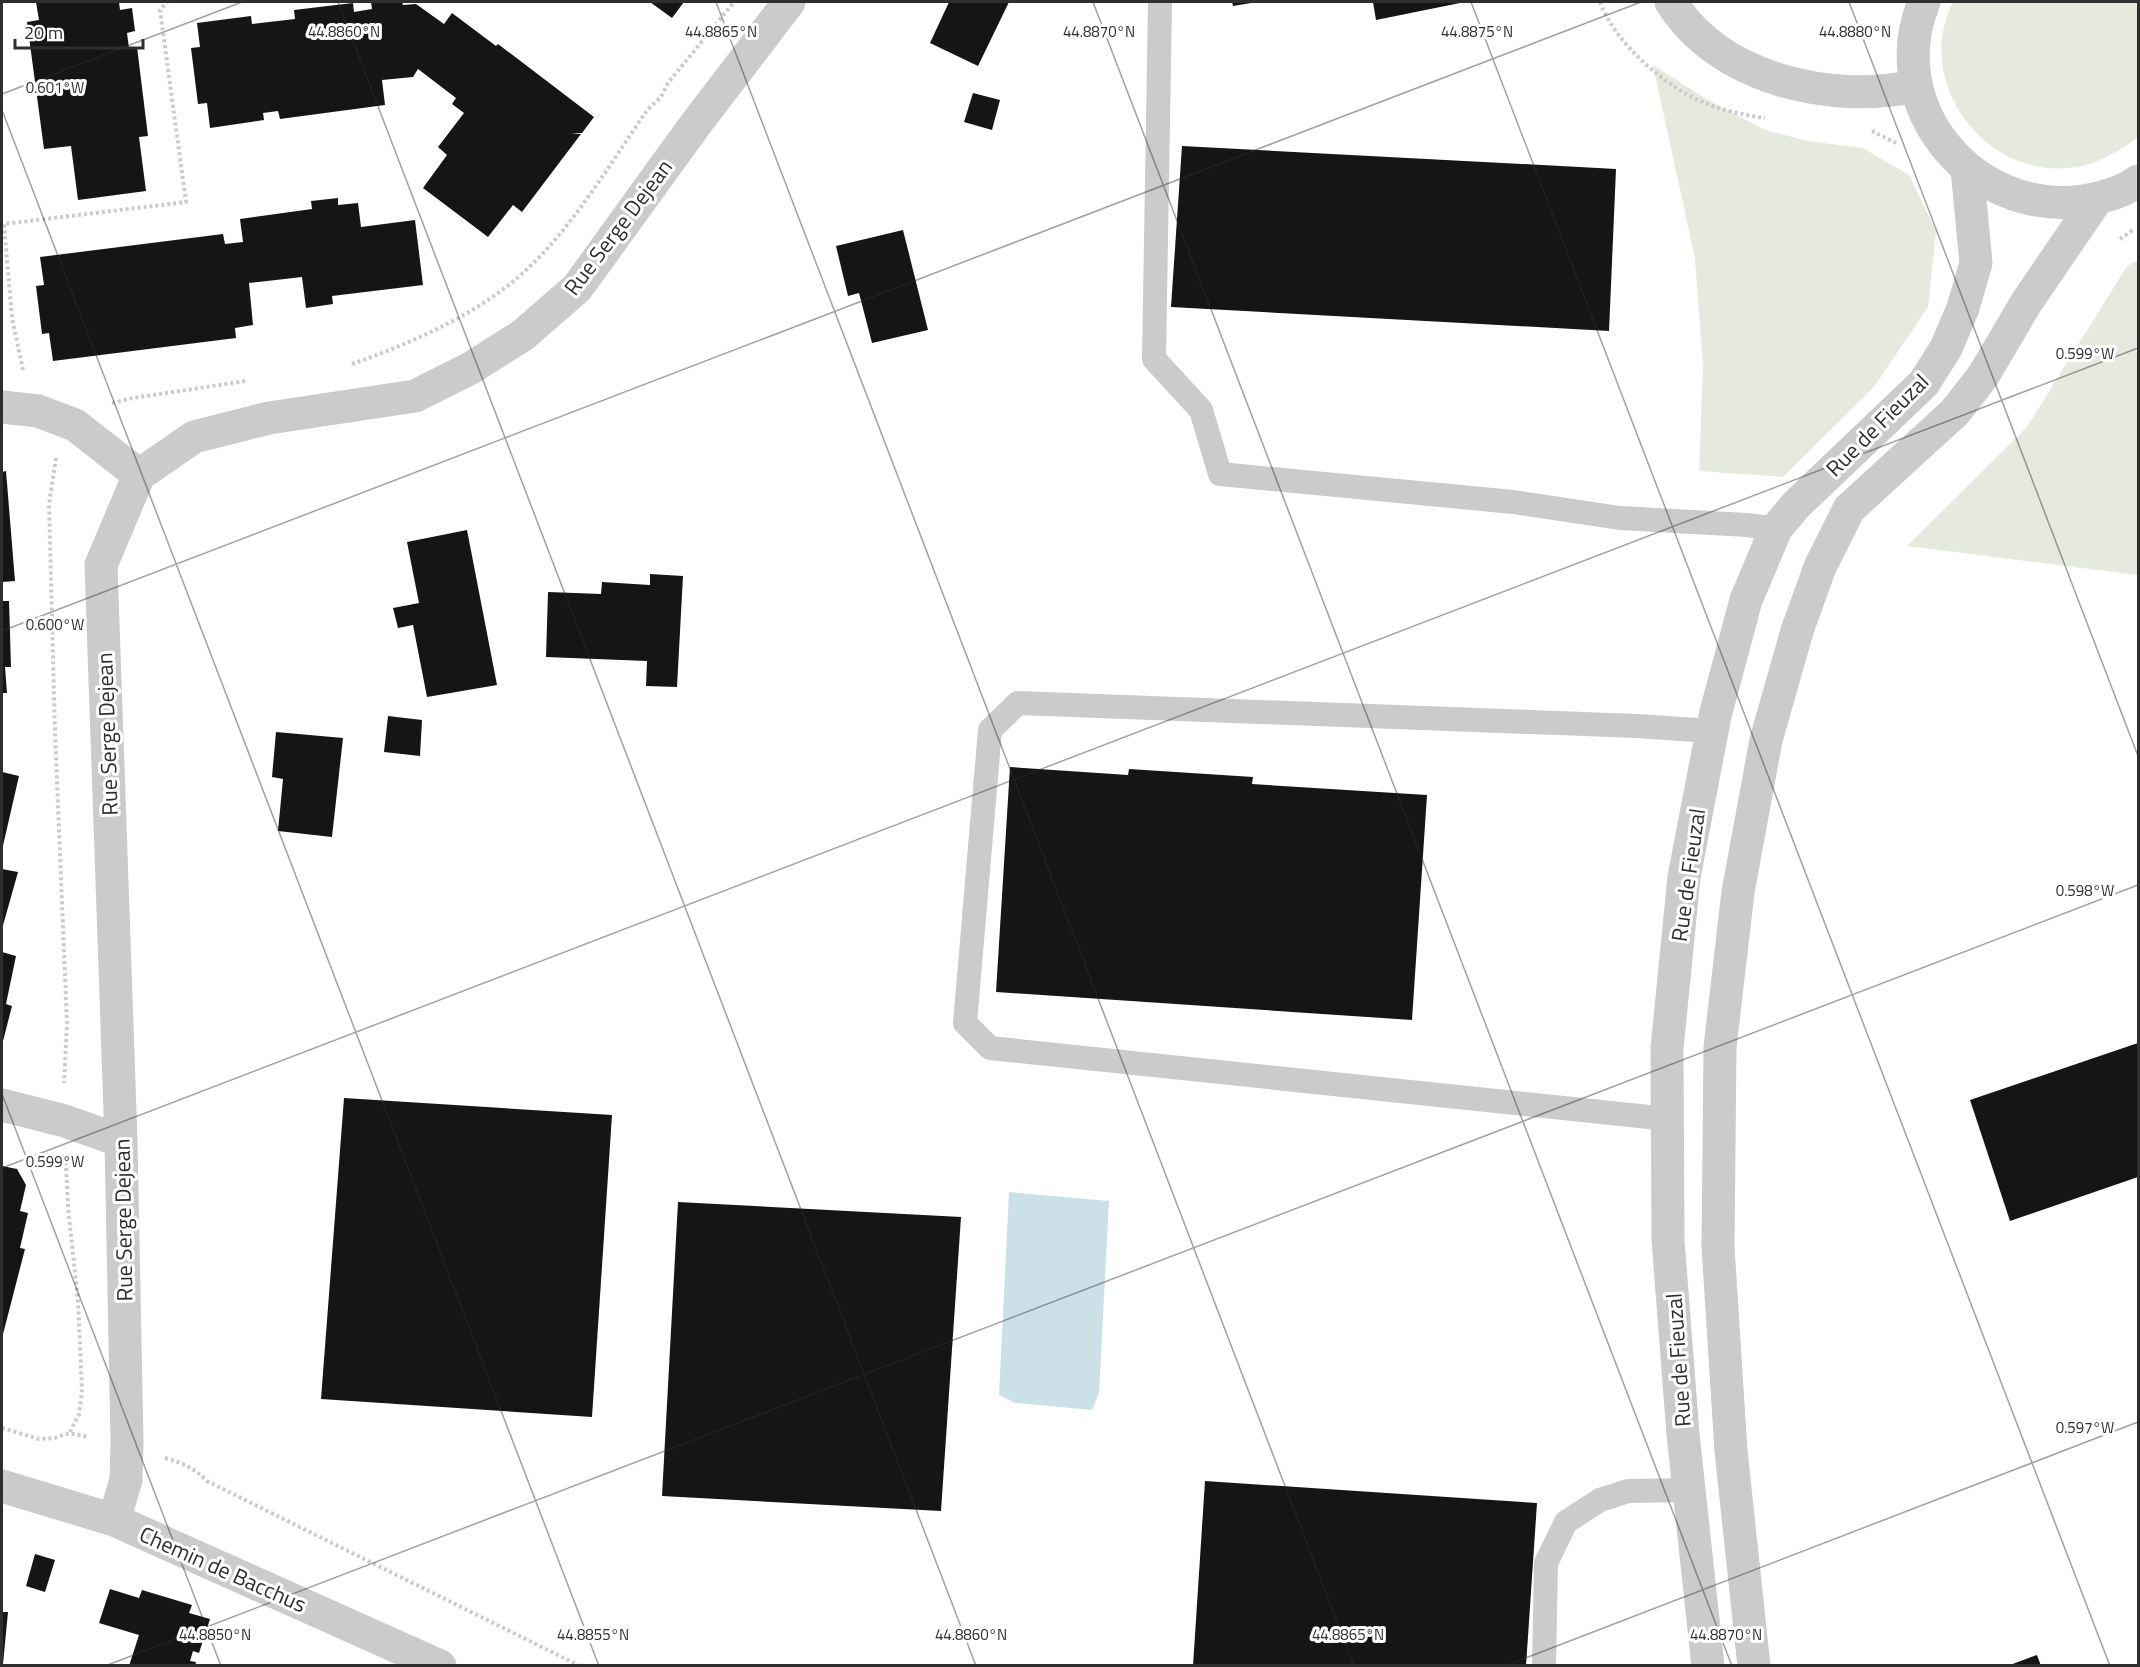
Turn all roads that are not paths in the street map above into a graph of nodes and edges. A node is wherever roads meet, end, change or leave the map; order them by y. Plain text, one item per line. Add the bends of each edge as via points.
1 (789, 2) edge
2 (1160, 2) edge
3 (1671, 2) edge
4 (1924, 2) edge
5 (1916, 86) junction
6 (1967, 169) junction
7 (2139, 181) edge
8 (2097, 199) junction
9 (17, 409) edge
10 (139, 475) junction
11 (1776, 529) junction
12 (1711, 732) junction
13 (2, 1105) edge
14 (1668, 1119) junction
15 (122, 1141) junction
16 (2, 1486) edge
17 (1689, 1490) junction
18 (114, 1520) junction
19 (440, 1665) edge
20 (1544, 1665) edge
21 (1708, 1665) edge
22 (1755, 1665) edge

1 - 10 street, Rue Serge Dejean via 577,288 523,335 471,368 415,396 269,418 194,437
2 - 11 lane via 1154,359 1201,410 1220,474 1513,502 1620,519
3 - 5 street via 1722,53 1759,73 1796,85 1842,92 1888,92
4 - 5 street via 1913,50
5 - 6 street via 1927,118 1944,145
6 - 8 street via 1995,188 2028,199 2062,203
6 - 11 street, Rue de Fieuzal via 1977,263 1946,348 1924,383 1796,505
7 - 8 street
8 - 22 street, Rue de Fieuzal via 2026,303 1983,376 1955,412 1849,509 1820,567 1797,631 1766,740 1738,892 1720,1047 1718,1247 1731,1451
9 - 10 street via 75,425
10 - 15 street, Rue Serge Dejean via 101,565
11 - 12 street, Rue de Fieuzal via 1746,600
12 - 14 street, Rue de Fieuzal via 1684,877 1667,1048
12 - 14 lane via 1018,703 990,730 965,1023 990,1048
13 - 15 street
14 - 17 street, Rue de Fieuzal via 1668,1240
15 - 18 street, Rue Serge Dejean via 127,1448 126,1480
16 - 18 street, Chemin de Bacchus
17 - 20 lane via 1628,1491 1600,1500 1566,1522 1546,1563
17 - 21 street, Rue de Fieuzal
18 - 19 street, Chemin de Bacchus

